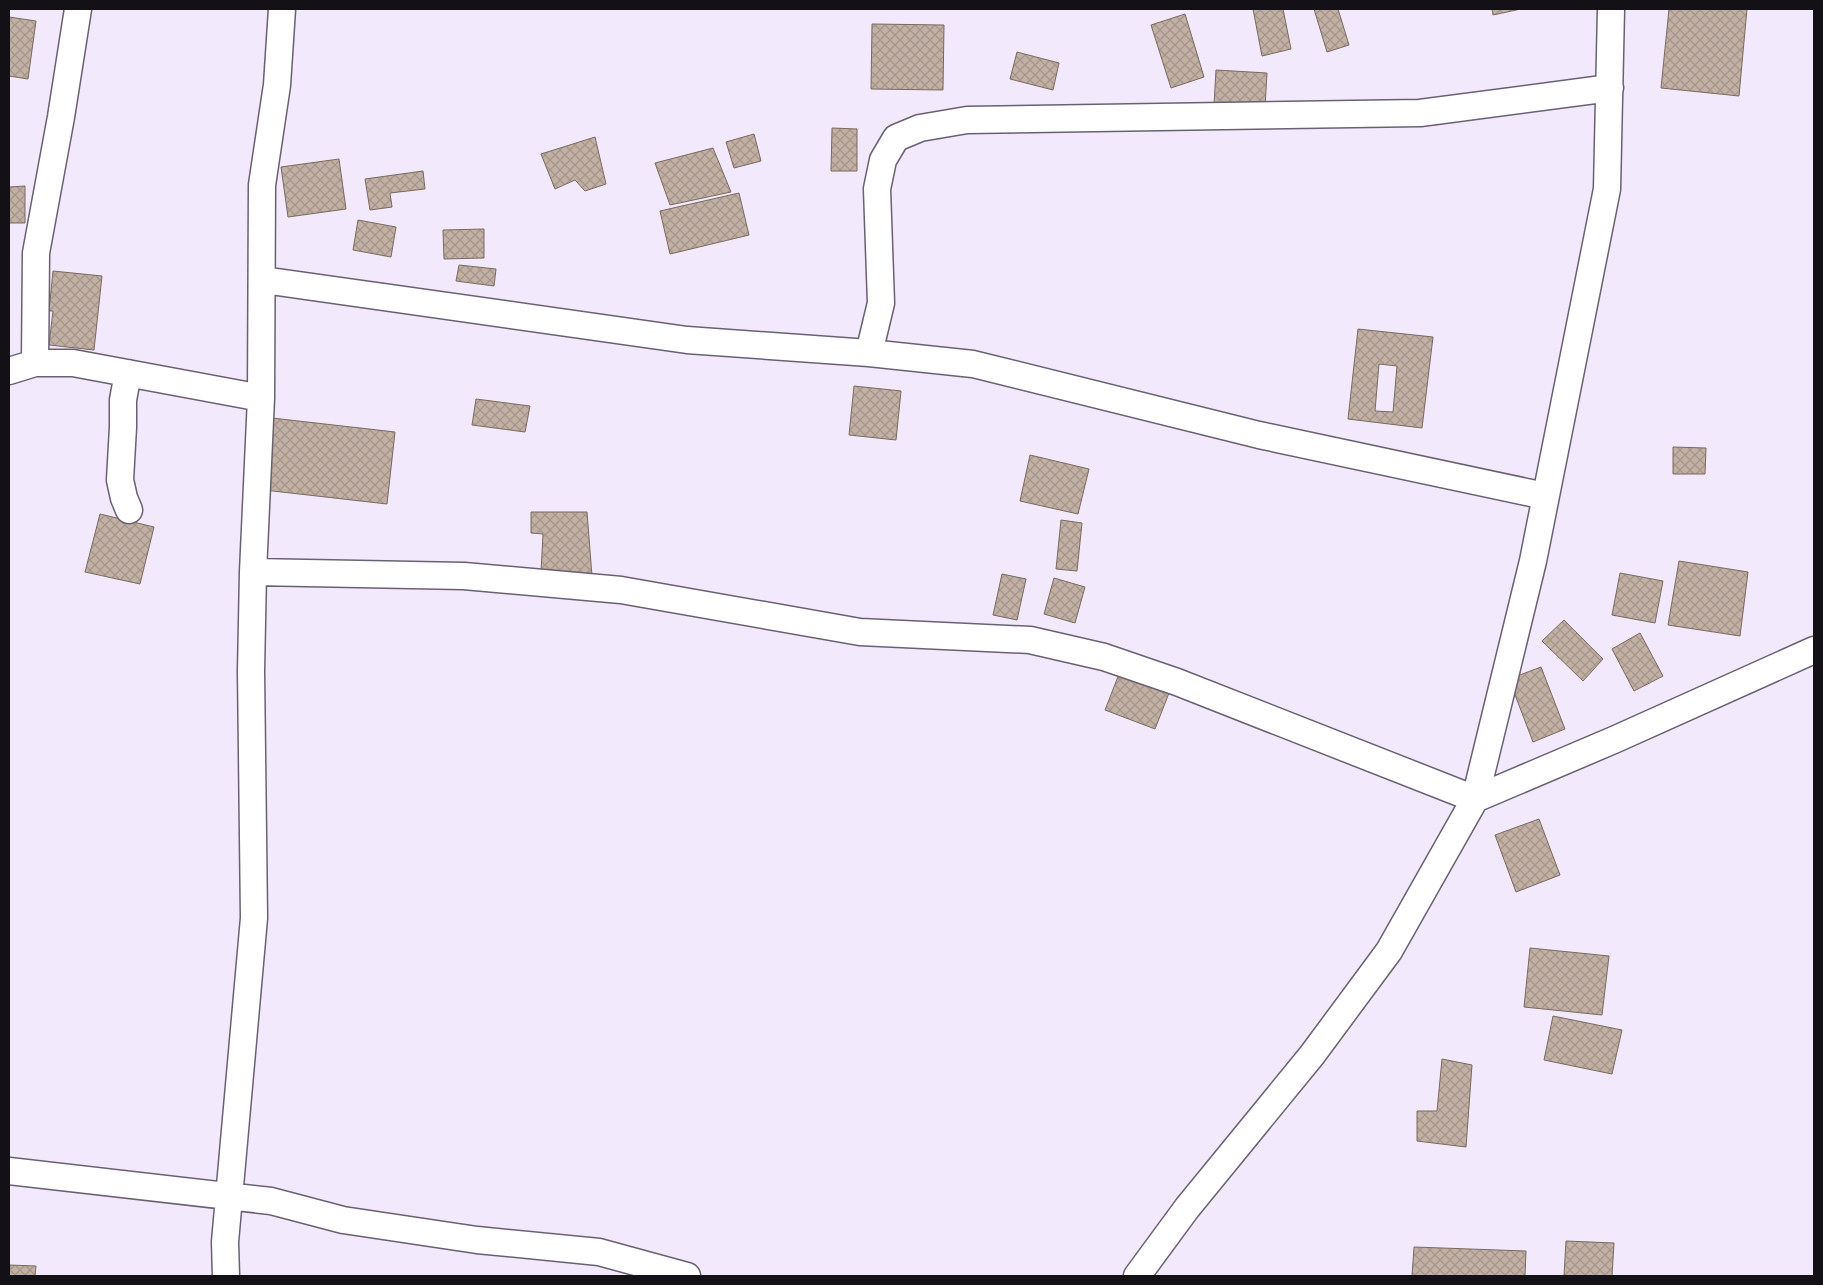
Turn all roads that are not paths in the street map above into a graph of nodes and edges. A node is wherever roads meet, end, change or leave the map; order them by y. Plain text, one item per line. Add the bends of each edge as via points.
1 (78, 9) edge
2 (282, 9) edge
3 (1611, 9) edge
4 (1610, 88) junction
5 (263, 280) junction
6 (869, 353) junction
7 (35, 363) junction
8 (9, 371) edge
9 (128, 373) junction
10 (261, 398) junction
11 (1545, 496) junction
12 (129, 510) dead end
13 (253, 572) junction
14 (1814, 650) edge
15 (1475, 799) junction
16 (9, 1171) edge
17 (230, 1196) junction
18 (226, 1276) edge
19 (687, 1276) edge
20 (1137, 1276) edge

1 - 7 street via 36,253
2 - 5 street via 277,85 262,185
3 - 4 street
4 - 6 street via 1420,113 968,120 920,128 896,138 883,160 877,189 881,303
4 - 11 street via 1608,189
5 - 6 street via 687,340
5 - 10 street
6 - 11 street via 973,364 1259,435
7 - 8 street
7 - 9 street via 73,363
9 - 10 street
9 - 12 street via 123,400 120,480
10 - 13 street
11 - 15 street via 1533,561
13 - 15 street via 464,576 622,590 860,632 1030,640 1104,657 1177,682
13 - 17 street via 254,918
14 - 15 street
15 - 20 street via 1389,951
16 - 17 street
17 - 18 street via 225,1242
17 - 19 street via 271,1201 343,1220 477,1240 599,1252

